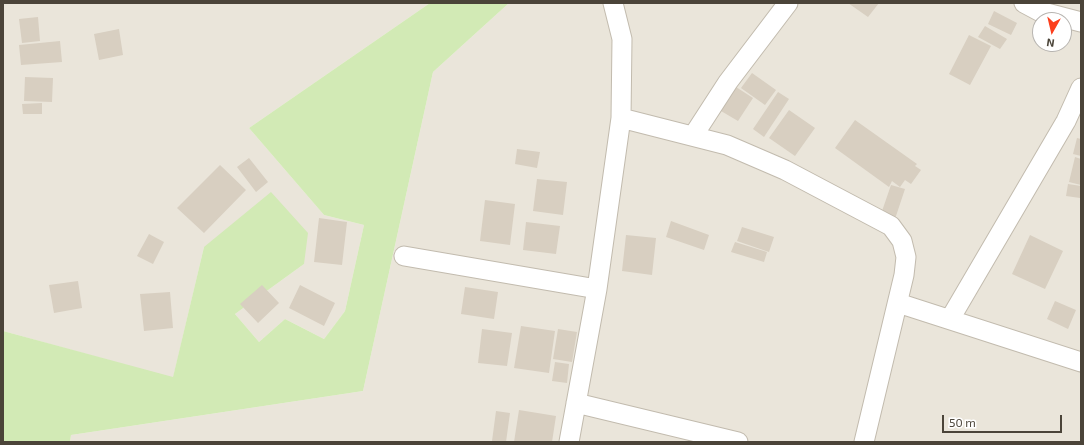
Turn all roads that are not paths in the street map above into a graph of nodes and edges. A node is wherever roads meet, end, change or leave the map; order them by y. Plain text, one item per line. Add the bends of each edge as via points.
1 (612, 3) edge
2 (788, 3) edge
3 (1024, 3) edge
4 (1081, 22) edge
5 (1081, 88) edge
6 (621, 118) junction
7 (1074, 124) edge
8 (693, 136) junction
9 (404, 256) dead end
10 (597, 290) junction
11 (898, 303) junction
12 (950, 319) junction
13 (1081, 362) edge
14 (576, 404) junction
15 (569, 442) edge
16 (738, 442) edge
17 (864, 442) edge

1 - 6 street via 622,38
2 - 8 street via 728,82
3 - 4 street via 1039,11
5 - 7 street
6 - 8 street
6 - 10 street
7 - 12 street
8 - 11 street via 726,145 785,170 891,226 902,241 906,257
9 - 10 street
10 - 14 street
11 - 12 street
11 - 17 street
12 - 13 street
14 - 15 street
14 - 16 street

